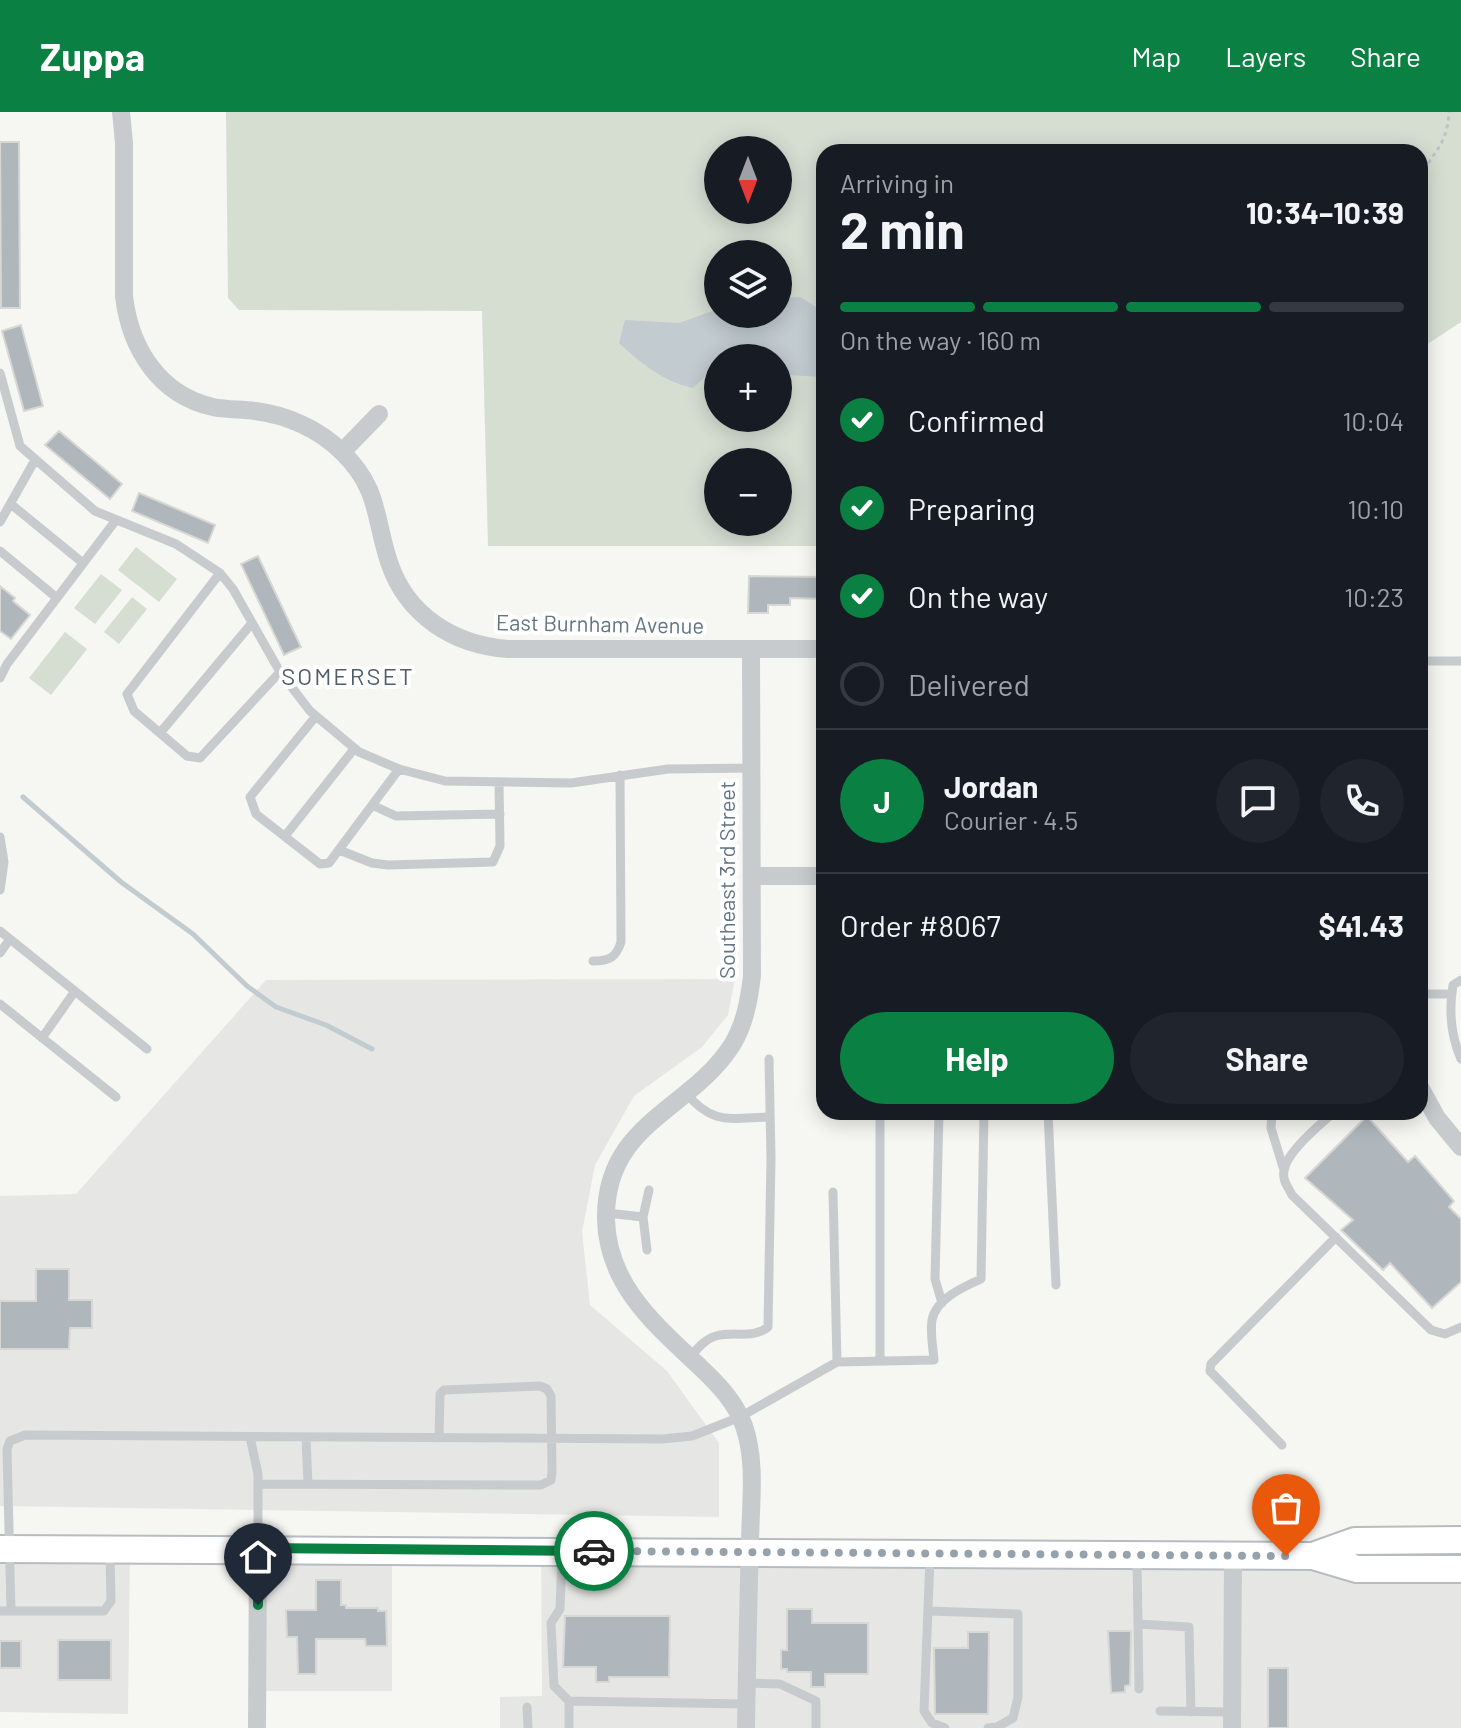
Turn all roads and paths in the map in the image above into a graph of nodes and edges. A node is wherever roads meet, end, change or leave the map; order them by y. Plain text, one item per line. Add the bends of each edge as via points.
1 (121, 112) edge
2 (1449, 112) edge
3 (1428, 165) edge
4 (0, 373) edge
5 (5, 412) edge
6 (379, 414) dead end
7 (342, 452) junction
8 (35, 460) junction
9 (12, 505) junction
10 (116, 520) junction
11 (0, 522) edge
12 (0, 551) edge
13 (83, 563) junction
14 (220, 573) junction
15 (57, 598) junction
16 (252, 623) junction
17 (751, 649) junction
18 (816, 649) edge
19 (1428, 661) edge
20 (1461, 661) edge
21 (280, 672) junction
22 (0, 678) edge
23 (316, 716) junction
24 (160, 733) junction
25 (354, 749) junction
26 (752, 768) junction
27 (399, 769) junction
28 (620, 775) junction
29 (499, 782) junction
30 (372, 805) junction
31 (500, 814) junction
32 (285, 836) junction
33 (0, 837) edge
34 (339, 850) junction
35 (2, 852) edge
36 (752, 876) junction
37 (816, 876) edge
38 (0, 890) edge
39 (0, 931) edge
40 (10, 939) junction
41 (0, 953) edge
42 (593, 961) dead end
43 (1461, 980) edge
44 (75, 991) junction
45 (1428, 994) edge
46 (1451, 994) junction
47 (0, 1004) edge
48 (42, 1038) junction
49 (147, 1049) dead end
50 (769, 1059) dead end
51 (1461, 1059) edge
52 (685, 1092) junction
53 (116, 1097) dead end
54 (1428, 1102) edge
55 (770, 1117) junction
56 (880, 1120) edge
57 (939, 1120) edge
58 (984, 1120) edge
59 (1048, 1120) edge
60 (1272, 1120) edge
61 (1326, 1120) edge
62 (1461, 1147) edge
63 (1283, 1167) junction
64 (649, 1190) dead end
65 (833, 1192) dead end
66 (607, 1213) junction
67 (643, 1217) junction
68 (1336, 1237) junction
69 (647, 1250) dead end
70 (1056, 1285) dead end
71 (942, 1303) junction
72 (1461, 1327) edge
73 (690, 1357) junction
74 (880, 1361) junction
75 (837, 1362) junction
76 (740, 1417) junction
77 (250, 1437) junction
78 (306, 1437) junction
79 (439, 1438) junction
80 (553, 1438) junction
81 (1282, 1445) dead end
82 (258, 1484) junction
83 (308, 1484) junction
84 (1461, 1540) edge
85 (258, 1548) junction
86 (4, 1549) edge
87 (110, 1549) junction
88 (562, 1551) junction
89 (749, 1553) junction
90 (930, 1554) junction
91 (1137, 1555) junction
92 (1233, 1556) junction
93 (1313, 1556) junction
94 (1461, 1569) edge
95 (5, 1611) edge
96 (929, 1611) junction
97 (1138, 1624) junction
98 (747, 1683) junction
99 (1139, 1689) dead end
100 (569, 1701) junction
101 (747, 1704) junction
102 (527, 1707) dead end
103 (1160, 1711) dead end
104 (1191, 1712) junction
105 (1232, 1720) edge
106 (257, 1728) edge
107 (528, 1728) edge
108 (569, 1728) edge
109 (746, 1728) edge
110 (816, 1728) edge
111 (945, 1728) edge
112 (988, 1728) edge

1 - 7 street, East Burnham Avenue via 124,296 127,319 145,360 191,400 281,416 313,430
2 - 3 path via 1444,142
4 - 5 lane
5 - 8 lane via 20,446
6 - 7 street
7 - 17 street, East Burnham Avenue via 379,512 396,580 424,617 444,632 475,645 508,649
8 - 9 lane
8 - 10 lane via 95,511
9 - 11 lane
9 - 13 lane
10 - 13 lane
10 - 14 lane via 176,544
12 - 15 lane
13 - 15 lane
14 - 16 lane
14 - 24 lane via 127,694 134,711
15 - 22 lane
16 - 21 lane
16 - 24 lane
17 - 18 street, East Burnham Avenue
17 - 26 street, Southeast 3rd Street
19 - 20 lane
21 - 23 lane
21 - 24 lane via 200,758 187,756
23 - 25 lane
23 - 32 lane via 250,797 256,814
25 - 27 lane
25 - 32 lane
26 - 28 lane
26 - 36 street, Southeast 3rd Street
27 - 29 lane via 445,781
27 - 30 lane
28 - 29 lane via 571,783
28 - 42 lane via 621,942 613,958
29 - 31 lane
30 - 31 lane via 396,816
30 - 34 lane
31 - 34 lane via 500,846 493,862 388,865
32 - 34 lane via 320,864 329,863
33 - 35 lane
35 - 38 lane
36 - 37 street
36 - 52 street, Southeast 3rd Street via 752,976 743,1022 719,1063
39 - 40 lane
40 - 41 lane
40 - 44 lane
43 - 46 lane
44 - 48 lane
44 - 49 lane
45 - 46 lane
46 - 51 lane
47 - 48 lane
48 - 53 lane
50 - 55 lane
52 - 55 lane via 707,1114
52 - 66 street, Southeast 3rd Street via 625,1151 608,1195
54 - 62 street
55 - 73 lane via 768,1327 759,1333 717,1335
56 - 74 lane
57 - 71 lane via 935,1279
58 - 71 lane via 981,1279
59 - 70 lane
60 - 63 lane
61 - 63 lane
63 - 68 lane via 1292,1195
64 - 67 lane
65 - 75 lane
66 - 67 lane
66 - 73 street, Southeast 3rd Street via 608,1242 624,1286
67 - 69 lane
68 - 72 lane via 1431,1330 1445,1334
68 - 81 lane via 1211,1364 1210,1371
71 - 74 lane via 932,1318 934,1360
73 - 76 street, Southeast 3rd Street
74 - 75 lane
75 - 76 lane
76 - 80 lane via 692,1436
76 - 89 street, Southeast 3rd Street via 751,1465
77 - 78 lane
77 - 82 lane
77 - 86 lane via 15,1437 7,1449
78 - 79 lane
78 - 83 lane
79 - 80 lane
79 - 80 lane via 444,1390 540,1386 551,1396
80 - 83 lane via 551,1480 541,1485
82 - 83 lane
82 - 85 lane
84 - 93 main road via 1355,1541
85 - 87 main road
85 - 88 main road
85 - 106 street
86 - 87 main road
86 - 95 lane
87 - 95 lane via 111,1601 104,1611
88 - 89 main road
88 - 100 lane via 560,1609 551,1623 554,1686
89 - 90 main road
89 - 98 street, Southeast 3rd Street
90 - 91 main road
90 - 96 lane
91 - 92 main road
91 - 97 lane
92 - 93 main road
92 - 105 street
93 - 94 main road via 1357,1569
96 - 111 lane via 924,1711 932,1723
96 - 112 lane via 1018,1614 1013,1718
97 - 99 lane
97 - 104 lane via 1189,1627
98 - 101 street, Southeast 3rd Street
98 - 110 lane via 780,1684 816,1701
100 - 101 lane
100 - 108 lane
101 - 109 street, Southeast 3rd Street
102 - 107 lane
103 - 104 lane
104 - 105 lane

